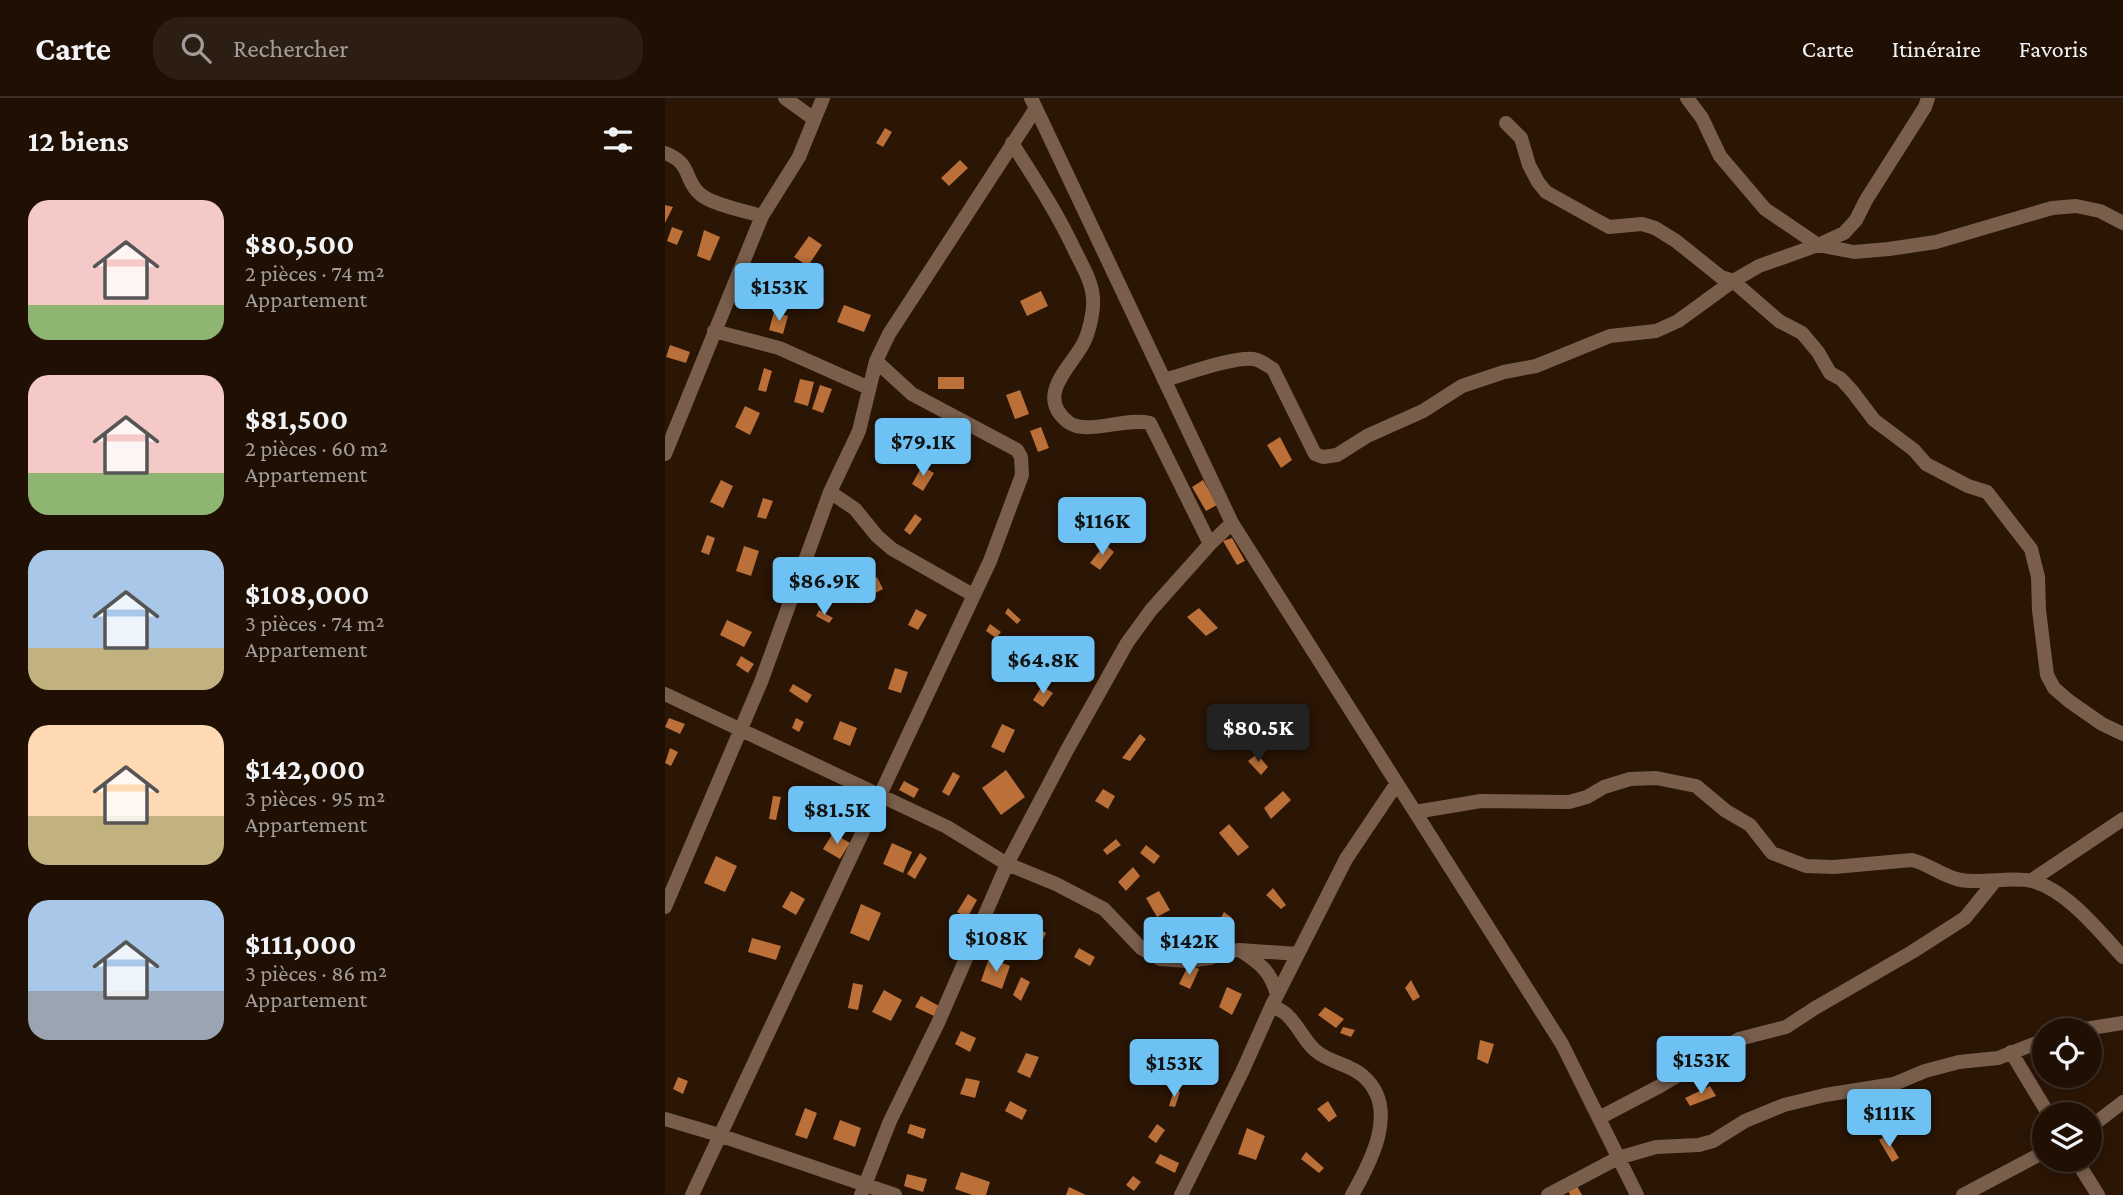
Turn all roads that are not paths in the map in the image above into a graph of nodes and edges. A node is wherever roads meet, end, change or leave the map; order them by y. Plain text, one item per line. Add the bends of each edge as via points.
1 (785, 98) edge
2 (823, 98) edge
3 (1687, 98) edge
4 (1928, 98) edge
5 (1033, 103) edge
6 (814, 119) junction
7 (1506, 123) dead end
8 (1011, 143) junction
9 (665, 153) edge
10 (762, 216) junction
11 (2123, 223) edge
12 (1818, 245) junction
13 (1733, 281) junction
14 (714, 331) junction
15 (876, 360) junction
16 (1164, 380) junction
17 (869, 388) junction
18 (665, 454) edge
19 (830, 492) junction
20 (1232, 523) junction
21 (1210, 544) junction
22 (973, 595) junction
23 (665, 694) edge
24 (741, 732) junction
25 (2123, 734) edge
26 (1397, 783) junction
27 (881, 797) junction
28 (1415, 812) junction
29 (2123, 819) edge
30 (1007, 864) junction
31 (2032, 880) junction
32 (1995, 881) junction
33 (665, 907) edge
34 (1239, 950) junction
35 (1298, 954) junction
36 (2123, 957) edge
37 (1275, 999) junction
38 (2123, 1023) edge
39 (2102, 1026) edge
40 (2032, 1045) edge
41 (2011, 1052) junction
42 (2041, 1102) edge
43 (2123, 1102) edge
44 (1599, 1118) junction
45 (2102, 1118) edge
46 (665, 1119) edge
47 (719, 1135) junction
48 (1618, 1158) junction
49 (2032, 1158) edge
50 (2084, 1172) edge
51 (864, 1190) edge
52 (692, 1195) edge
53 (895, 1195) edge
54 (1181, 1195) edge
55 (1352, 1195) edge
56 (1548, 1195) edge
57 (1637, 1195) edge
58 (1963, 1195) edge
59 (2098, 1195) edge

1 - 6 street
2 - 6 street
3 - 12 street via 1720,156 1765,209
4 - 12 street via 1856,220 1845,233
5 - 8 street
5 - 16 street
6 - 10 street via 799,157
7 - 13 street via 1521,138 1529,164 1546,192 1609,227 1642,224 1655,228
8 - 15 street
8 - 21 street via 1057,213 1089,279 1093,299 1084,342 1054,387 1055,404 1070,424 1084,428 1129,421 1150,423
9 - 10 street via 682,162 700,195
10 - 14 street
11 - 12 street via 2076,206 2052,208 1936,242 1854,252
12 - 13 street via 1759,266
13 - 16 street via 1678,321 1656,331 1610,337 1536,366 1462,386 1337,455 1315,454 1273,369 1264,363 1252,359 1227,363
13 - 25 street via 1780,321 1802,333 1830,373 1841,379 1874,420 1926,464 1987,492 2032,549 2047,676 2069,701
14 - 17 street via 779,348
14 - 18 street
15 - 17 street
15 - 22 street via 912,394 1003,441 1021,457 1022,475 991,561
16 - 20 street
17 - 19 street via 859,431
19 - 22 street via 855,509 892,549
19 - 24 street
20 - 21 street
20 - 26 street
21 - 30 street via 1127,643
22 - 27 street
23 - 24 street
24 - 27 street
24 - 33 street
26 - 28 street
26 - 35 street via 1346,859
27 - 30 street via 947,827
27 - 47 street
28 - 32 street via 1482,801 1569,802 1630,779 1656,778 1696,786 1751,825 1772,853 1806,866 1912,860 1962,880
28 - 44 street via 1562,1044
29 - 31 street
30 - 34 street via 1104,909 1141,948 1160,959 1187,961
30 - 51 street via 890,1121
31 - 32 street
31 - 36 street via 2059,894
32 - 44 street via 1965,918 1912,953 1786,1027 1739,1039
34 - 35 street
34 - 37 street via 1272,977
35 - 37 street
37 - 54 street
37 - 55 street via 1313,1050 1363,1076 1374,1091 1381,1127
38 - 39 street
40 - 41 street
41 - 42 street
41 - 48 street via 1937,1068 1894,1084 1784,1105 1699,1145 1656,1147
43 - 45 street
44 - 48 street
46 - 47 street
47 - 51 street
47 - 52 street
48 - 56 street
48 - 57 street
49 - 58 street
50 - 59 street
51 - 53 street

